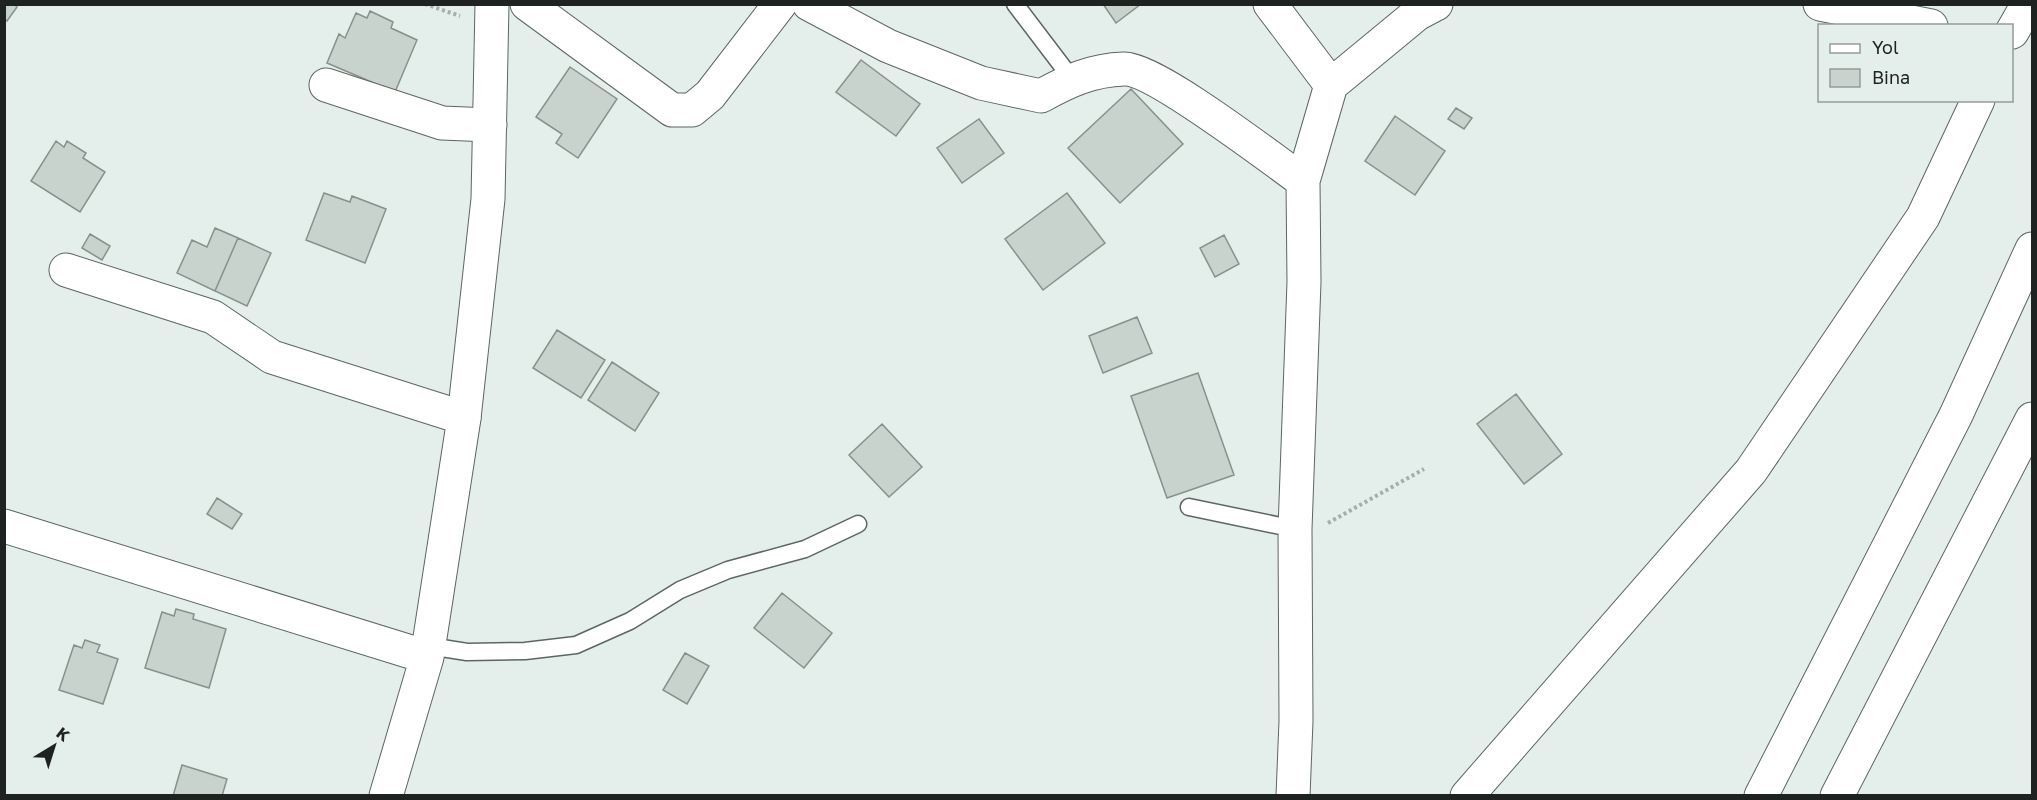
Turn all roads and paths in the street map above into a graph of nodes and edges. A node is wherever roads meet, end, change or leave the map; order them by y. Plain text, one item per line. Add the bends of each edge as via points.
1 (492, 4) edge
2 (527, 4) edge
3 (780, 4) edge
4 (809, 4) edge
5 (1015, 4) edge
6 (1269, 4) edge
7 (1436, 4) edge
8 (1820, 4) edge
9 (2028, 4) edge
10 (1920, 24) edge
11 (2013, 30) edge
12 (1072, 79) junction
13 (326, 85) dead end
14 (1331, 85) junction
15 (1977, 102) edge
16 (490, 125) junction
17 (1303, 181) junction
18 (2032, 249) edge
19 (66, 270) dead end
20 (464, 418) junction
21 (2032, 419) edge
22 (1424, 469) dead end
23 (1189, 507) dead end
24 (858, 524) dead end
25 (4, 526) edge
26 (1295, 529) junction
27 (428, 651) junction
28 (386, 795) edge
29 (1293, 795) edge
30 (1467, 795) edge
31 (1761, 795) edge
32 (1837, 795) edge

1 - 16 street
2 - 3 street via 672,110 692,110 710,95
4 - 12 street via 888,46 981,83 1041,96
5 - 12 lane
6 - 14 street
7 - 14 street via 1417,14
8 - 10 street
9 - 11 street
12 - 17 street via 1125,69 1147,75
13 - 16 street via 442,123
14 - 17 street
15 - 30 street via 1923,217 1751,471
16 - 20 street via 488,199
17 - 26 street via 1304,282
18 - 31 street via 1956,415
19 - 20 street via 213,316 272,357
20 - 27 street
21 - 32 street
22 - 26 path via 1330,522
23 - 26 lane
24 - 27 lane via 805,549 728,570 689,586 630,621 576,645 525,651
25 - 27 street
26 - 29 street
27 - 28 street

